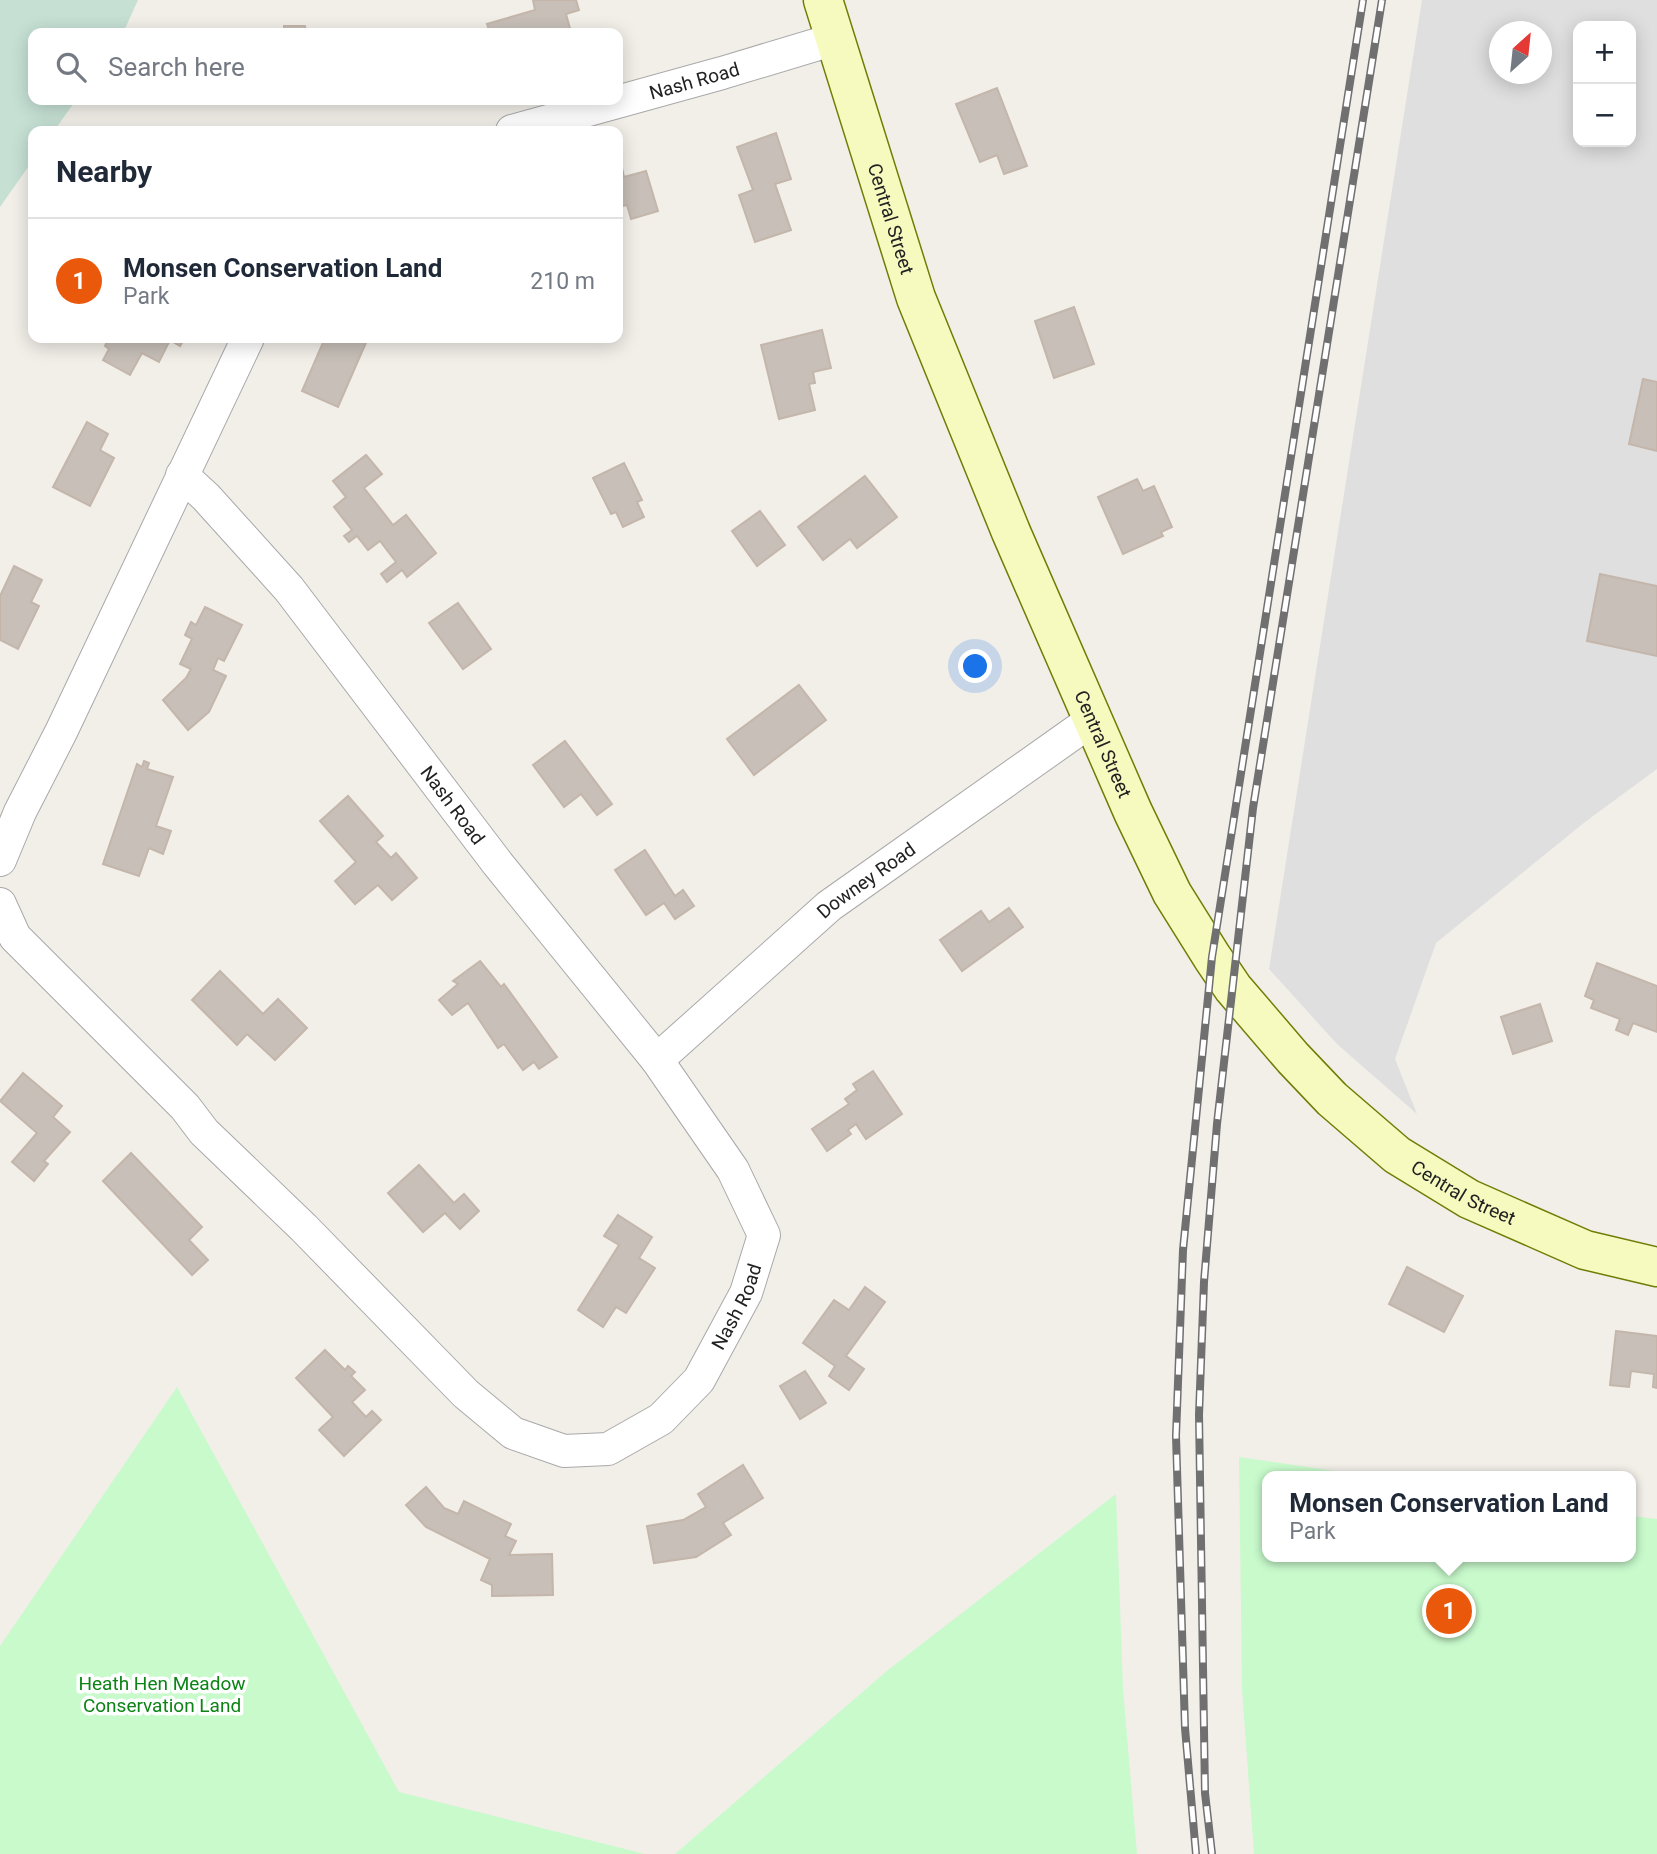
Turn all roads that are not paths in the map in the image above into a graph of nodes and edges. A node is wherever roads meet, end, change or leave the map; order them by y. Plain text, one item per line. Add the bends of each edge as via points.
1 (823, 0) edge
2 (835, 39) junction
3 (623, 101) edge
4 (608, 105) edge
5 (530, 126) edge
6 (246, 343) edge
7 (182, 475) junction
8 (1092, 720) junction
9 (0, 860) edge
10 (0, 904) edge
11 (657, 1060) junction
12 (1657, 1267) edge

1 - 2 street, Central Street
2 - 3 street, Nash Road
2 - 8 street, Central Street via 916,298
4 - 5 street, Nash Road
6 - 7 street
7 - 9 street
7 - 11 street, Nash Road via 289,589 498,864
8 - 11 street, Downey Road via 829,906
8 - 12 street, Central Street via 1172,893 1212,957 1233,988 1332,1099 1397,1155 1469,1199 1585,1250
10 - 11 street, Nash Road via 15,937 466,1394 513,1433 564,1451 608,1449 661,1419 699,1380 746,1293 764,1235 733,1170

